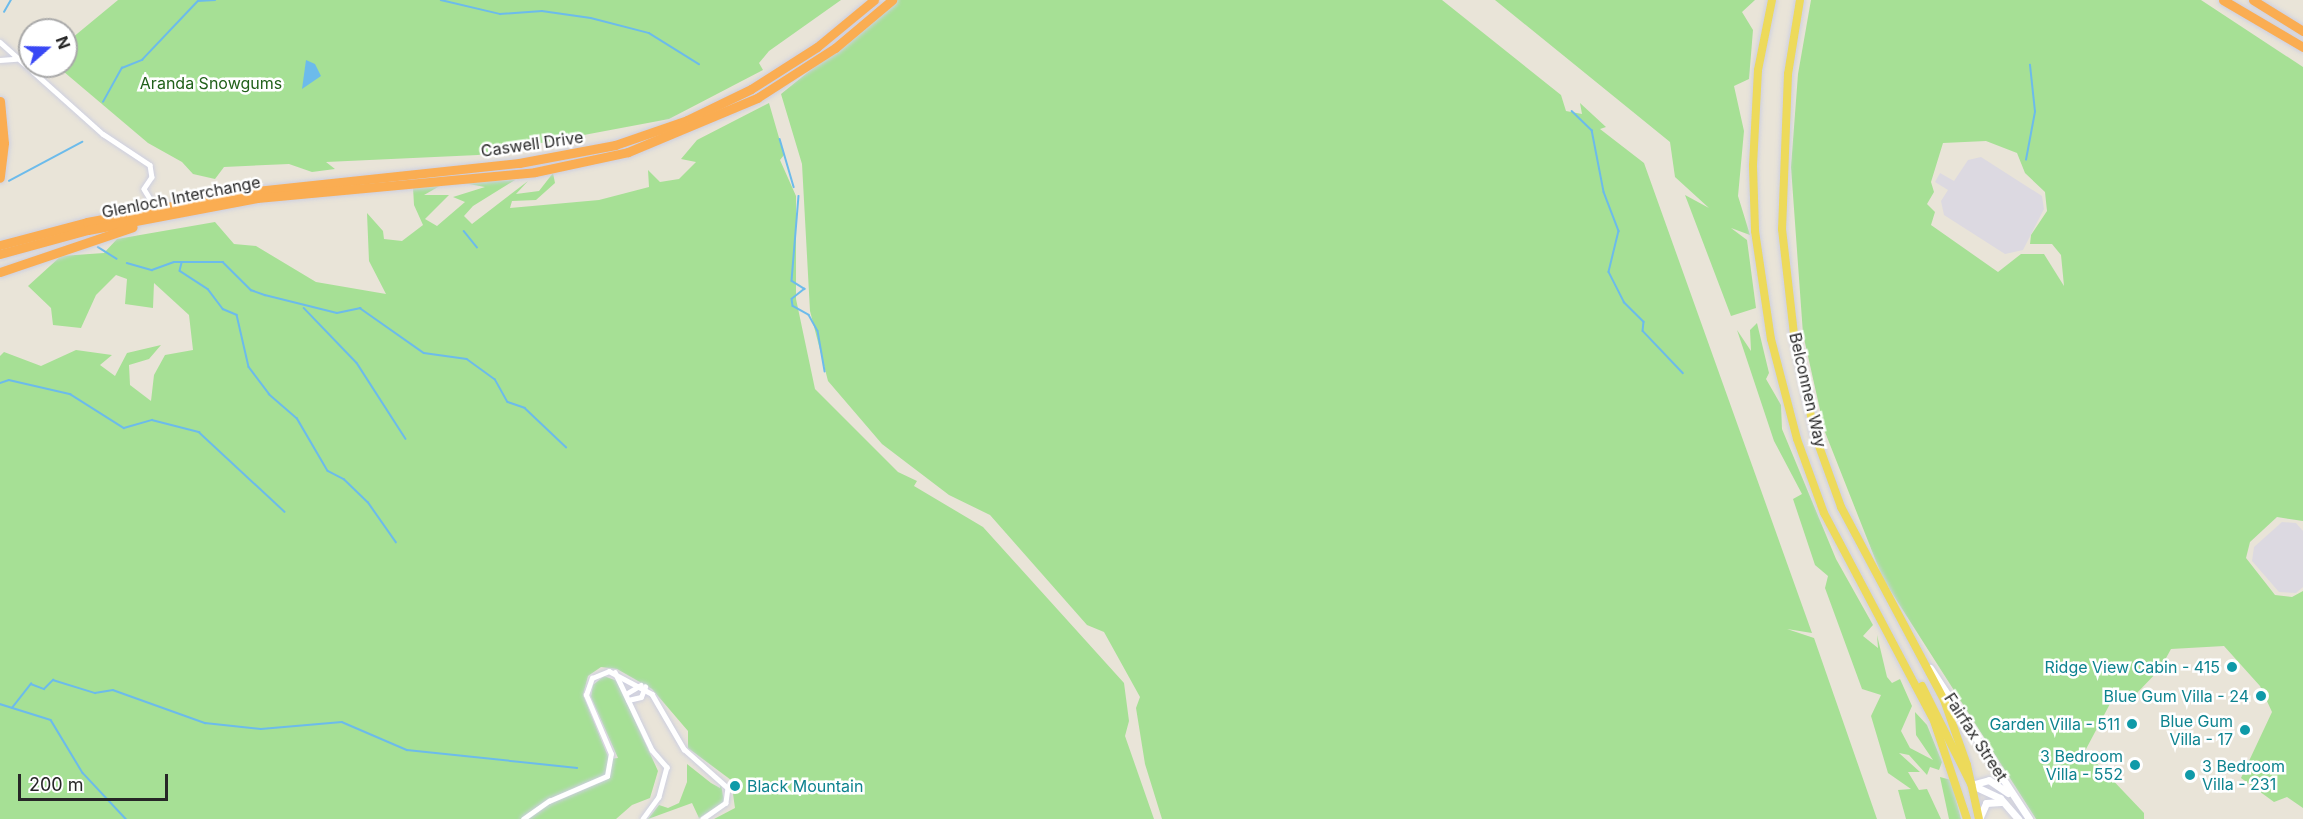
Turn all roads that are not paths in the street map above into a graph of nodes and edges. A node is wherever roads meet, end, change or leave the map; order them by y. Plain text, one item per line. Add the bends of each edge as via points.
1 (874, 0) edge
2 (892, 0) edge
3 (1772, 0) edge
4 (1800, 0) edge
5 (2223, 0) edge
6 (2253, 0) edge
7 (2303, 32) edge
8 (0, 42) edge
9 (2303, 47) edge
10 (0, 60) edge
11 (18, 60) joint
12 (39, 78) edge
13 (0, 101) edge
14 (0, 178) edge
15 (371, 185) joint
16 (219, 205) junction
17 (156, 208) junction
18 (0, 245) edge
19 (0, 254) edge
20 (0, 272) edge
21 (1879, 619) junction
22 (1921, 656) junction
23 (615, 672) junction
24 (643, 686) junction
25 (627, 697) junction
26 (1972, 785) junction
27 (2006, 804) junction
28 (2020, 806) junction
29 (523, 819) edge
30 (643, 819) edge
31 (703, 819) edge
32 (1968, 819) edge
33 (1979, 819) edge
34 (2018, 819) edge
35 (2029, 819) edge

1 - 17 highway, Caswell Drive via 817,47 751,89 687,120 615,145 519,164 334,180
2 - 15 highway, Caswell Drive via 797,75 672,138 559,168
3 - 21 main road, Belconnen Way via 1758,70 1753,166 1755,231 1771,339 1797,439 1824,513
4 - 22 main road, Belconnen Way via 1788,74 1782,166 1782,229 1794,335 1815,435 1841,507 1878,584
5 - 9 highway
6 - 7 highway
8 - 11 street
10 - 11 street
12 - 17 street via 103,134 150,165 152,177 144,189
13 - 14 highway via 4,134
15 - 16 highway, Glenloch Interchange
16 - 19 highway, Glenloch Interchange via 64,236
16 - 20 highway via 58,249
17 - 18 highway, Glenloch Interchange
21 - 26 main road via 1927,695
21 - 32 main road, Belconnen Way via 1948,755
22 - 26 main road, Belconnen Way via 1947,708
22 - 28 main road, Fairfax Street
23 - 24 street
23 - 25 street
23 - 29 street via 597,674 586,694 611,754 607,776 549,801
24 - 25 street
24 - 25 street via 640,697
24 - 31 street via 684,749 728,789 726,803
25 - 30 street via 668,771 659,797
26 - 27 main road, Fairfax Street
26 - 28 main road via 1981,780 1995,782
26 - 32 main road via 1967,797
26 - 33 main road
27 - 33 main road via 1988,802
27 - 34 main road, Fairfax Street
28 - 35 main road, Fairfax Street

